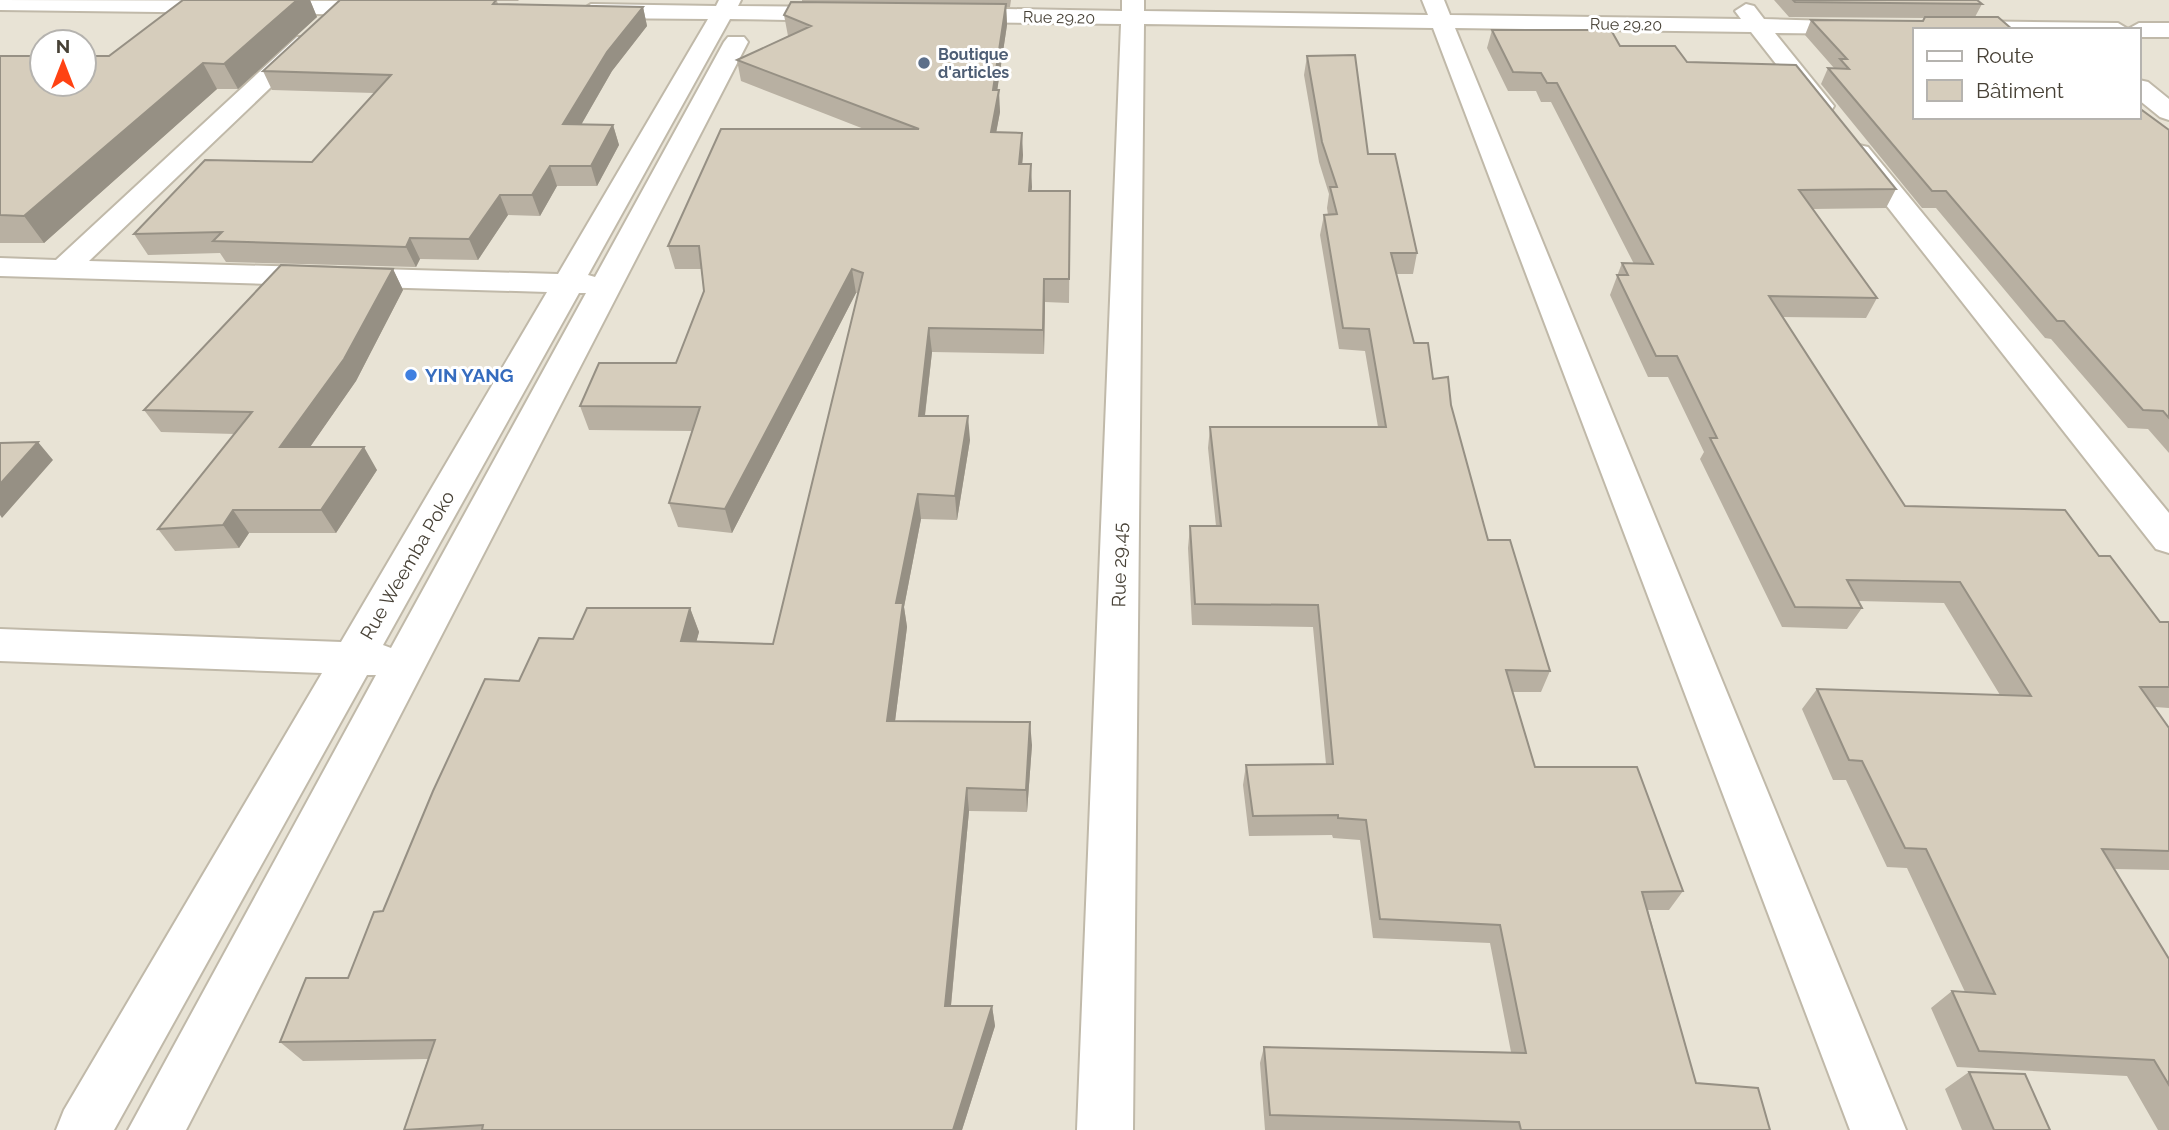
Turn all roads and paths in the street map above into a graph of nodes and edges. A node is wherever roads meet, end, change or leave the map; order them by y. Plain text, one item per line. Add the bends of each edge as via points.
1 (1738, 0) edge
2 (0, 3) edge
3 (741, 6) edge
4 (2043, 7) dead end
5 (343, 8) junction
6 (411, 8) edge
7 (1133, 9) edge
8 (574, 10) edge
9 (1437, 10) edge
10 (860, 14) edge
11 (928, 15) edge
12 (1757, 26) junction
13 (1879, 27) edge
14 (2068, 28) edge
15 (2141, 30) edge
16 (2169, 30) edge
17 (2141, 90) edge
18 (2169, 112) edge
19 (0, 267) edge
20 (63, 269) junction
21 (568, 284) junction
22 (606, 285) junction
23 (2169, 539) edge
24 (0, 645) edge
25 (354, 658) junction
26 (406, 660) junction
27 (84, 1130) edge
28 (156, 1130) edge
29 (1105, 1130) edge
30 (1878, 1130) edge

1 - 12 street
2 - 5 street
3 - 8 street
3 - 10 street
3 - 21 street, Rue Weemba Poko
3 - 22 street
4 - 14 street
5 - 6 street
5 - 20 street
7 - 9 street, Rue 29.20
7 - 11 street, Rue 29.20
7 - 29 street, Rue 29.45
9 - 12 street, Rue 29.20
9 - 30 street
12 - 13 street, Rue 29.20
12 - 23 street
15 - 16 street
17 - 18 street
19 - 20 street
20 - 21 street
21 - 22 street
21 - 25 street, Rue Weemba Poko
22 - 26 street
24 - 25 street
25 - 26 street
25 - 27 street, Rue Weemba Poko
26 - 28 street

